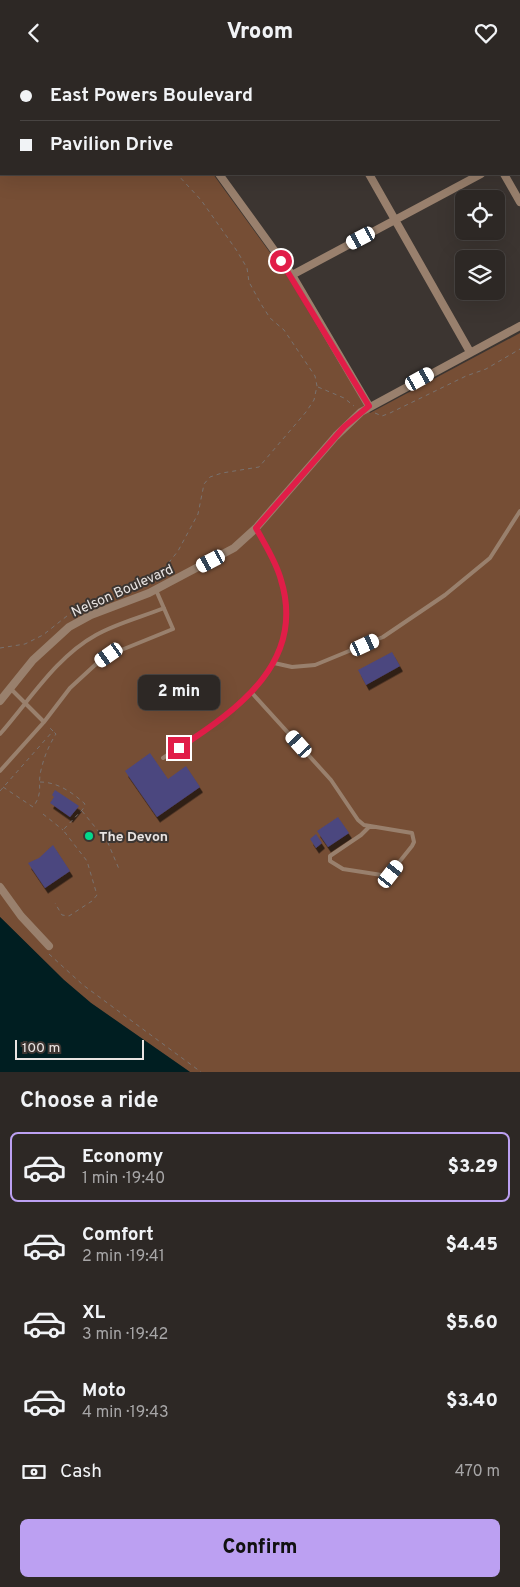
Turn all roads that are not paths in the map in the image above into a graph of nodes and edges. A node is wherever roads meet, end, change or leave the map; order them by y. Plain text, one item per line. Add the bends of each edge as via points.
1 (222, 175) edge
2 (370, 175) edge
3 (479, 175) edge
4 (505, 175) edge
5 (520, 202) edge
6 (396, 220) junction
7 (292, 275) junction
8 (520, 326) edge
9 (470, 352) junction
10 (369, 406) junction
11 (520, 511) edge
12 (256, 528) junction
13 (156, 590) junction
14 (164, 608) junction
15 (274, 663) junction
16 (11, 689) junction
17 (252, 693) junction
18 (0, 701) edge
19 (26, 704) junction
20 (44, 722) junction
21 (0, 734) edge
22 (163, 759) dead end
23 (0, 771) edge
24 (370, 826) junction
25 (0, 887) edge
26 (47, 944) road end

1 - 7 street
2 - 6 street
3 - 6 street
4 - 5 street
6 - 7 street
6 - 9 street
7 - 10 street
8 - 9 street, Nelson Boulevard
9 - 10 street, Nelson Boulevard
10 - 12 street, Nelson Boulevard via 344,427
11 - 15 lane via 490,558 445,595 383,637 315,665 292,667
12 - 13 street, Nelson Boulevard via 234,548
12 - 15 lane via 276,565 287,606 285,632
13 - 14 lane
13 - 16 street, Nelson Boulevard via 69,627 33,660
14 - 19 lane via 105,630 84,643 56,666
14 - 20 lane via 173,629 109,655 95,665 70,688
15 - 17 lane
16 - 18 street, Nelson Boulevard
16 - 19 lane
17 - 22 lane via 224,719
17 - 24 lane via 330,780 358,820
19 - 20 lane
19 - 21 lane
20 - 23 lane
24 - 24 lane via 330,856 330,861 343,869 382,876 391,874 412,847 412,833
25 - 26 street

